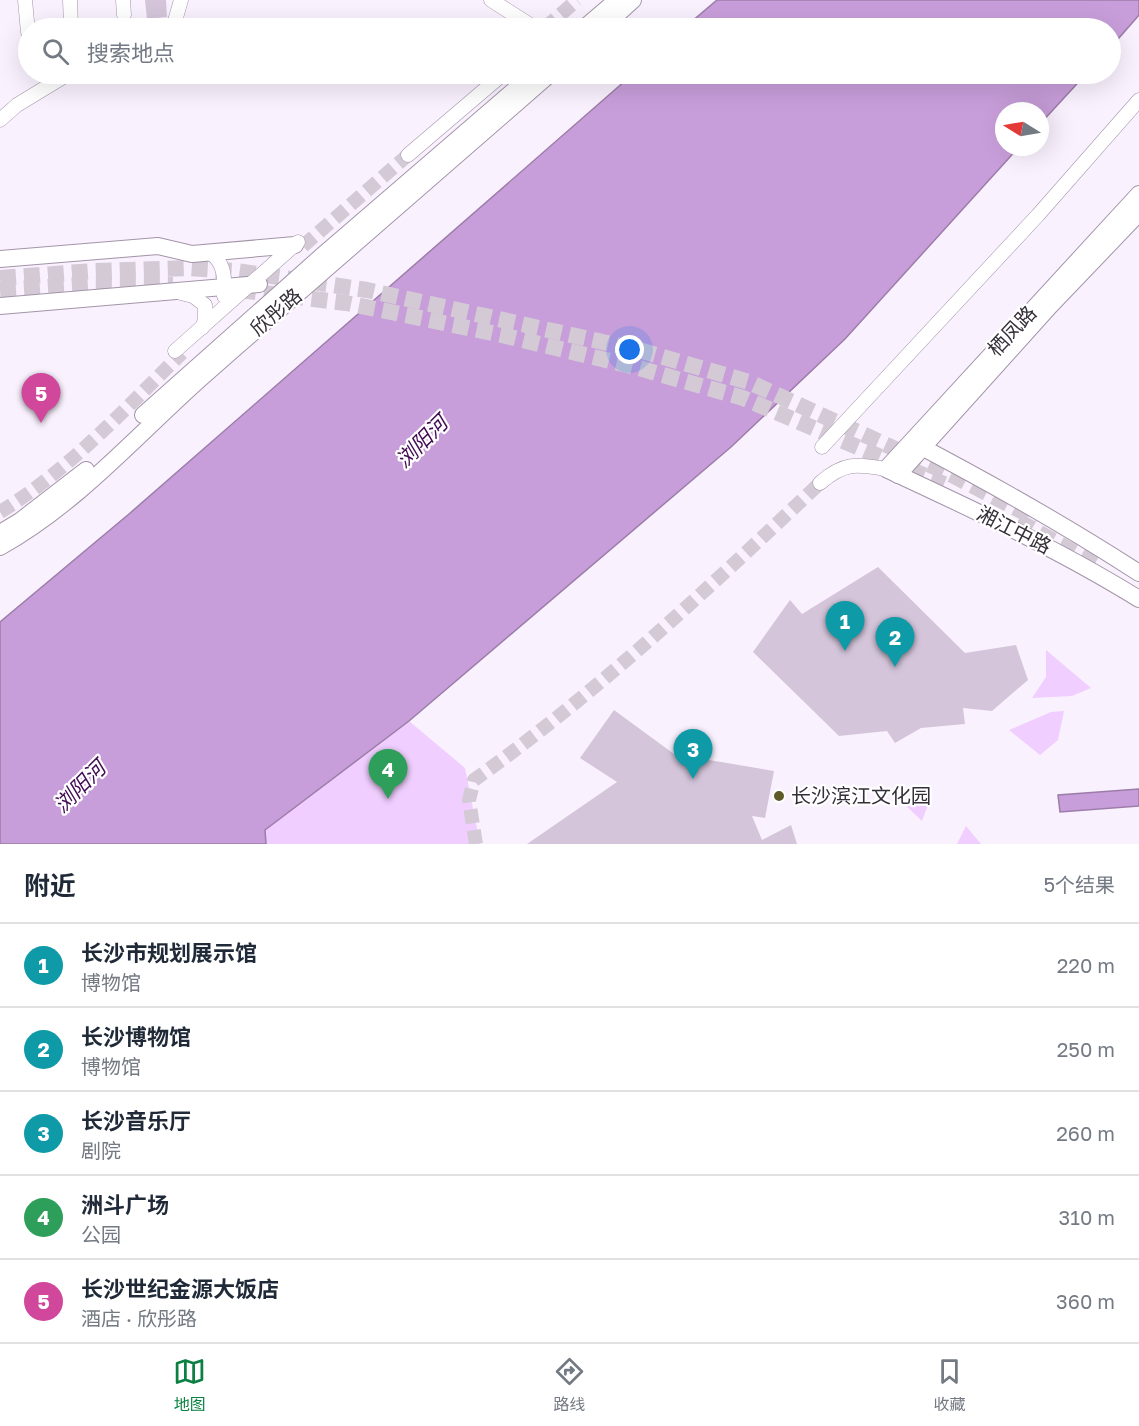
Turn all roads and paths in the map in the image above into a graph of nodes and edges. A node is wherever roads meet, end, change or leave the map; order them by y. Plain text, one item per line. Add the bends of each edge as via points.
1 (25, 0) edge
2 (70, 0) edge
3 (123, 0) edge
4 (181, 0) edge
5 (186, 0) edge
6 (480, 0) edge
7 (491, 0) edge
8 (617, 0) edge
9 (633, 0) edge
10 (124, 15) dead end
11 (27, 18) edge
12 (71, 18) edge
13 (176, 18) edge
14 (182, 18) edge
15 (508, 18) edge
16 (520, 18) edge
17 (596, 18) edge
18 (612, 18) edge
19 (41, 84) edge
20 (52, 84) edge
21 (483, 84) edge
22 (490, 84) edge
23 (522, 84) edge
24 (539, 84) edge
25 (1139, 100) edge
26 (0, 113) edge
27 (0, 120) edge
28 (1139, 194) edge
29 (1132, 216) edge
30 (299, 244) joint
31 (210, 253) junction
32 (0, 259) edge
33 (254, 285) junction
34 (224, 287) junction
35 (173, 292) junction
36 (0, 306) edge
37 (220, 312) junction
38 (206, 327) junction
39 (179, 352) tunnel mouth
40 (916, 445) junction
41 (822, 447) dead end
42 (892, 472) junction
43 (820, 483) tunnel mouth
44 (0, 534) edge
45 (0, 547) edge
46 (1139, 573) edge
47 (1139, 599) edge

1 - 11 street
2 - 12 street
3 - 10 street
4 - 13 street
5 - 14 street
6 - 15 street
7 - 16 street
8 - 17 main road
9 - 18 main road
19 - 26 street
20 - 27 street
21 - 22 street via 407,153
23 - 44 main road, 欣彤路 via 173,388 96,462
24 - 45 main road, 欣彤路 via 196,382 100,473
25 - 41 street
28 - 29 main road, 栖凤路
29 - 40 main road, 栖凤路
30 - 31 main road
30 - 33 street
31 - 32 main road via 192,254 158,246
31 - 34 street via 219,260
33 - 34 main road
33 - 37 street
33 - 38 street
34 - 35 main road
34 - 37 street
35 - 36 main road
35 - 38 street via 194,296 205,305
37 - 38 street
38 - 39 street
40 - 42 main road, 栖凤路
40 - 46 main road, 湘江中路 via 1050,516
42 - 43 street via 857,464 832,472
42 - 47 main road, 湘江中路 via 1023,534

